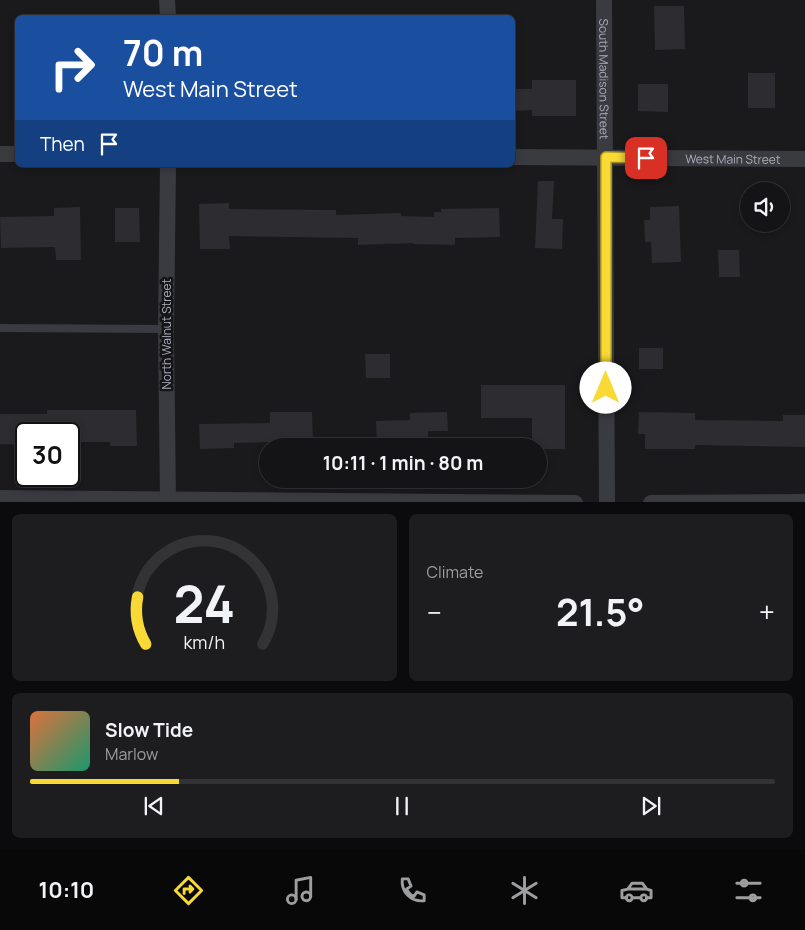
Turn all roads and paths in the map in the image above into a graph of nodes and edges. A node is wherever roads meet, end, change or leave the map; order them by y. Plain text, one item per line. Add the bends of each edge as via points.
1 (168, 0) edge
2 (604, 0) edge
3 (168, 15) edge
4 (0, 154) edge
5 (15, 154) edge
6 (515, 157) edge
7 (606, 157) junction
8 (805, 159) edge
9 (168, 167) edge
10 (0, 328) edge
11 (166, 329) junction
12 (0, 498) edge
13 (168, 501) edge
14 (575, 502) edge
15 (607, 502) edge
16 (651, 502) edge
17 (805, 502) edge

1 - 3 street
2 - 7 street, South Madison Street
4 - 5 street
6 - 7 street, West Main Street
7 - 8 street, West Main Street
7 - 15 street, South Madison Street
9 - 11 street, North Walnut Street
10 - 11 lane
11 - 13 street, North Walnut Street
12 - 13 street
13 - 14 street
16 - 17 street

